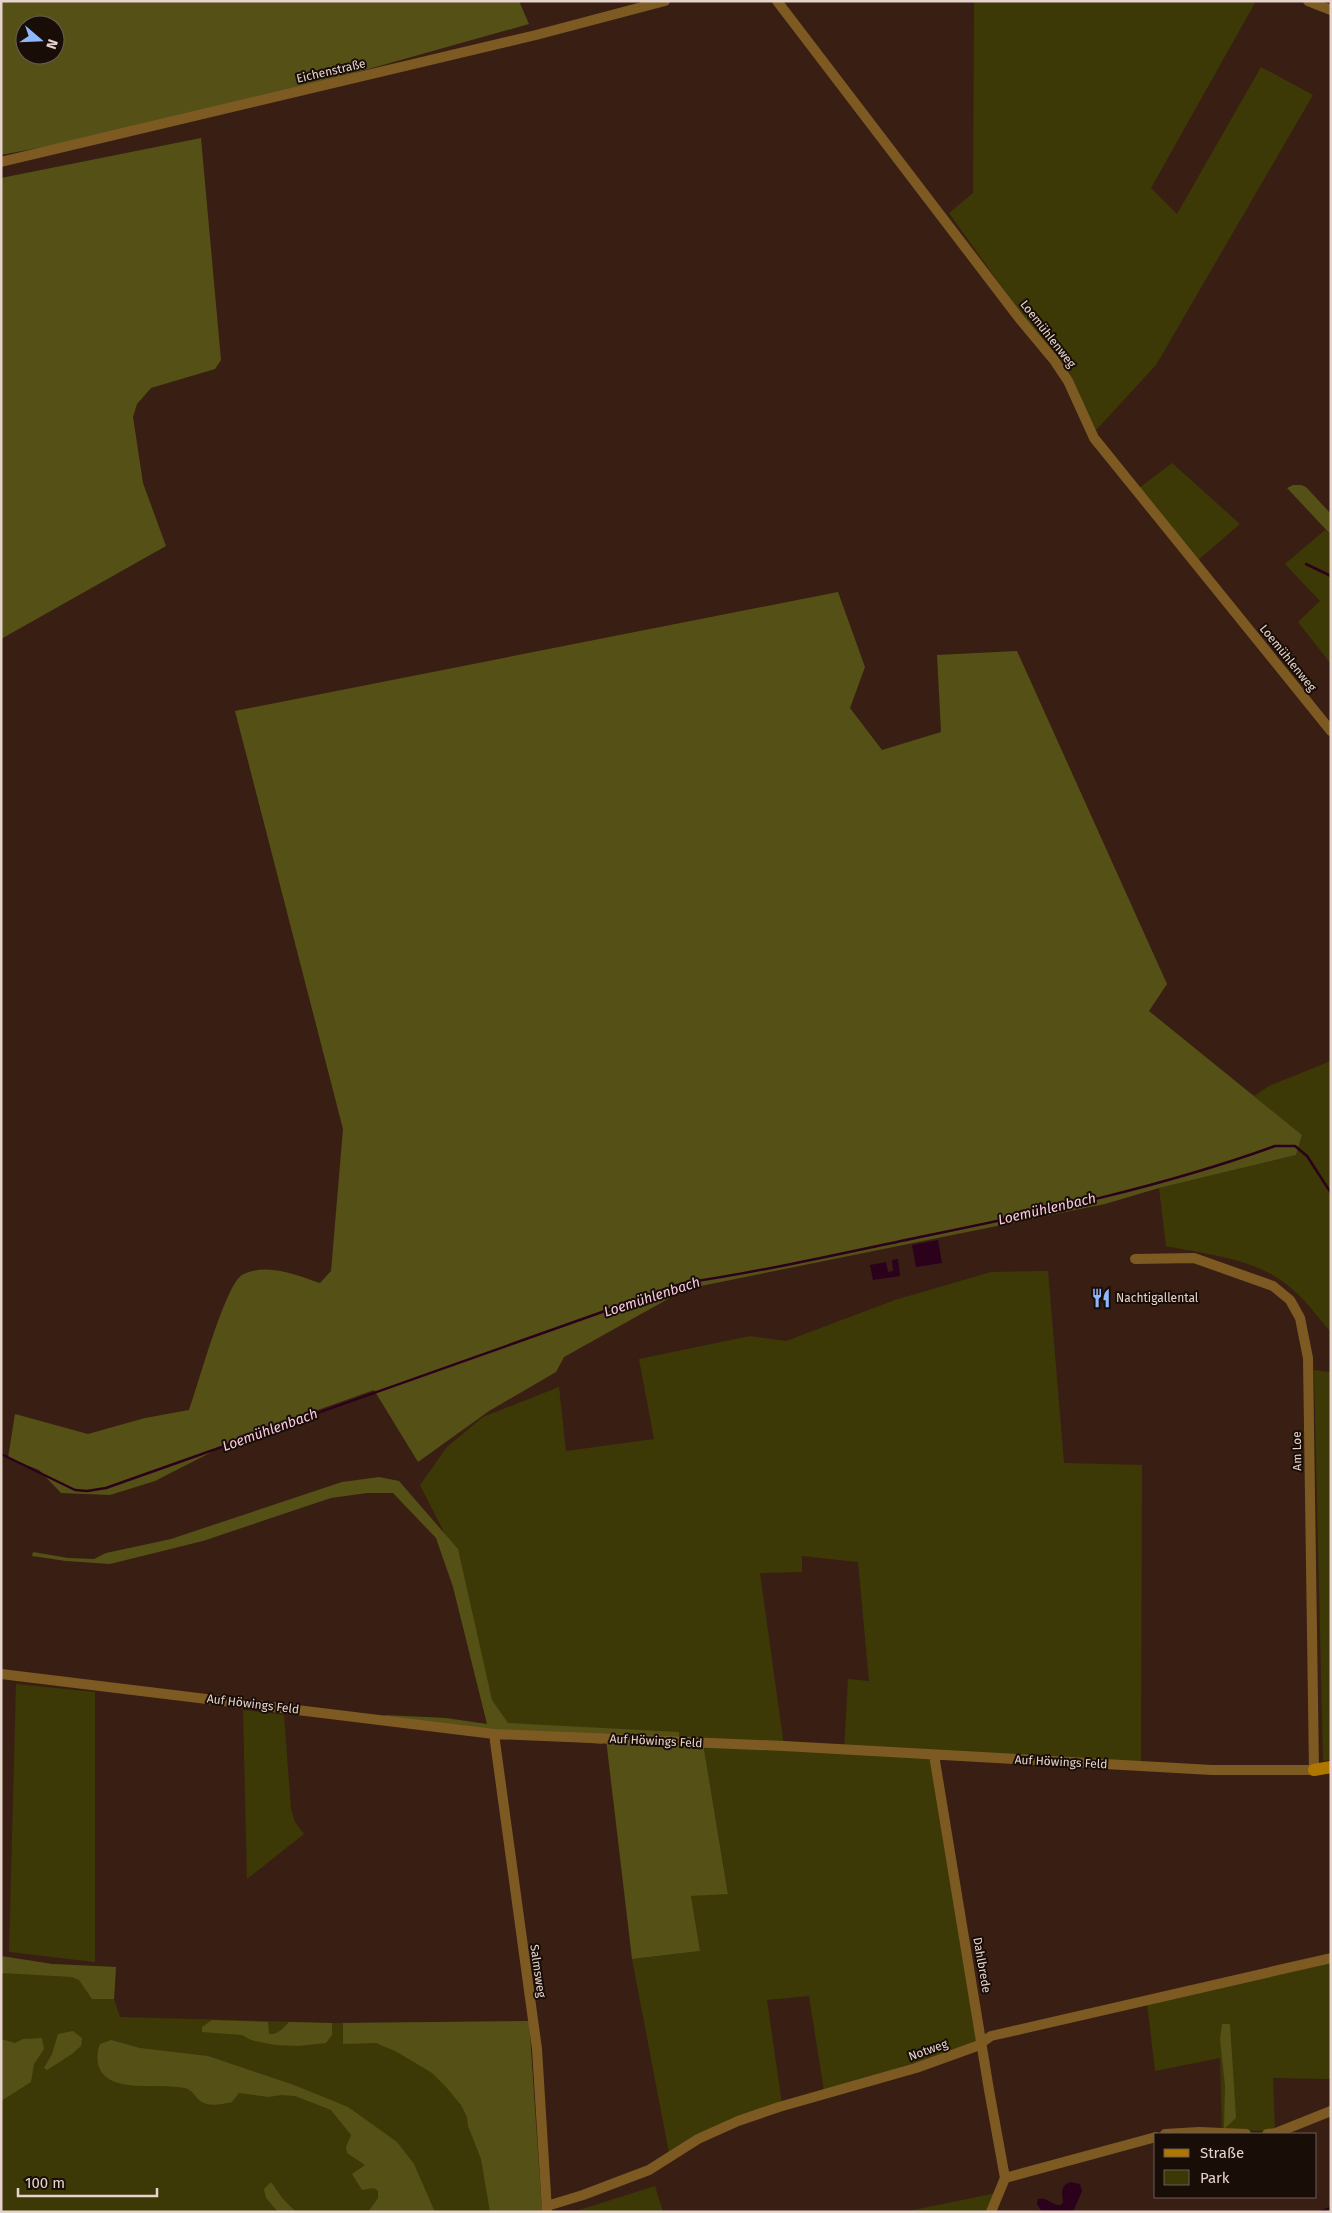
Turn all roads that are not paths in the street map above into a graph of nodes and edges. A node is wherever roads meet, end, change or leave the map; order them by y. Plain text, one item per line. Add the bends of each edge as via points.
1 (665, 1) edge
2 (777, 1) edge
3 (1308, 1) edge
4 (1331, 10) edge
5 (1, 162) edge
6 (1331, 731) edge
7 (1135, 1259) dead end
8 (1, 1674) edge
9 (494, 1734) junction
10 (934, 1755) junction
11 (1331, 1769) edge
12 (1314, 1770) junction
13 (1331, 1958) edge
14 (982, 2040) junction
15 (1331, 2111) edge
16 (1182, 2133) edge
17 (1222, 2133) edge
18 (1276, 2133) edge
19 (1154, 2138) edge
20 (1005, 2178) junction
21 (547, 2209) edge
22 (991, 2212) edge

1 - 5 street, Eichenstraße via 536,35
2 - 6 street, Loemühlenweg via 1054,360 1068,381 1094,438
3 - 4 street
7 - 12 street, Am Loe via 1194,1258 1272,1286 1290,1300 1300,1318 1308,1358
8 - 9 street, Auf Höwings Feld
9 - 10 street, Auf Höwings Feld
9 - 21 street, Salmsweg via 537,2050
10 - 12 street, Auf Höwings Feld via 1212,1770
10 - 14 street, Dahlbrede
11 - 12 main road, Auf Höwings Feld
13 - 14 street, Notweg
14 - 20 street, Dahlbrede
14 - 21 street, Notweg via 977,2046 916,2068 738,2121 698,2139 649,2170
15 - 18 street
16 - 17 street
19 - 20 street
20 - 22 street

